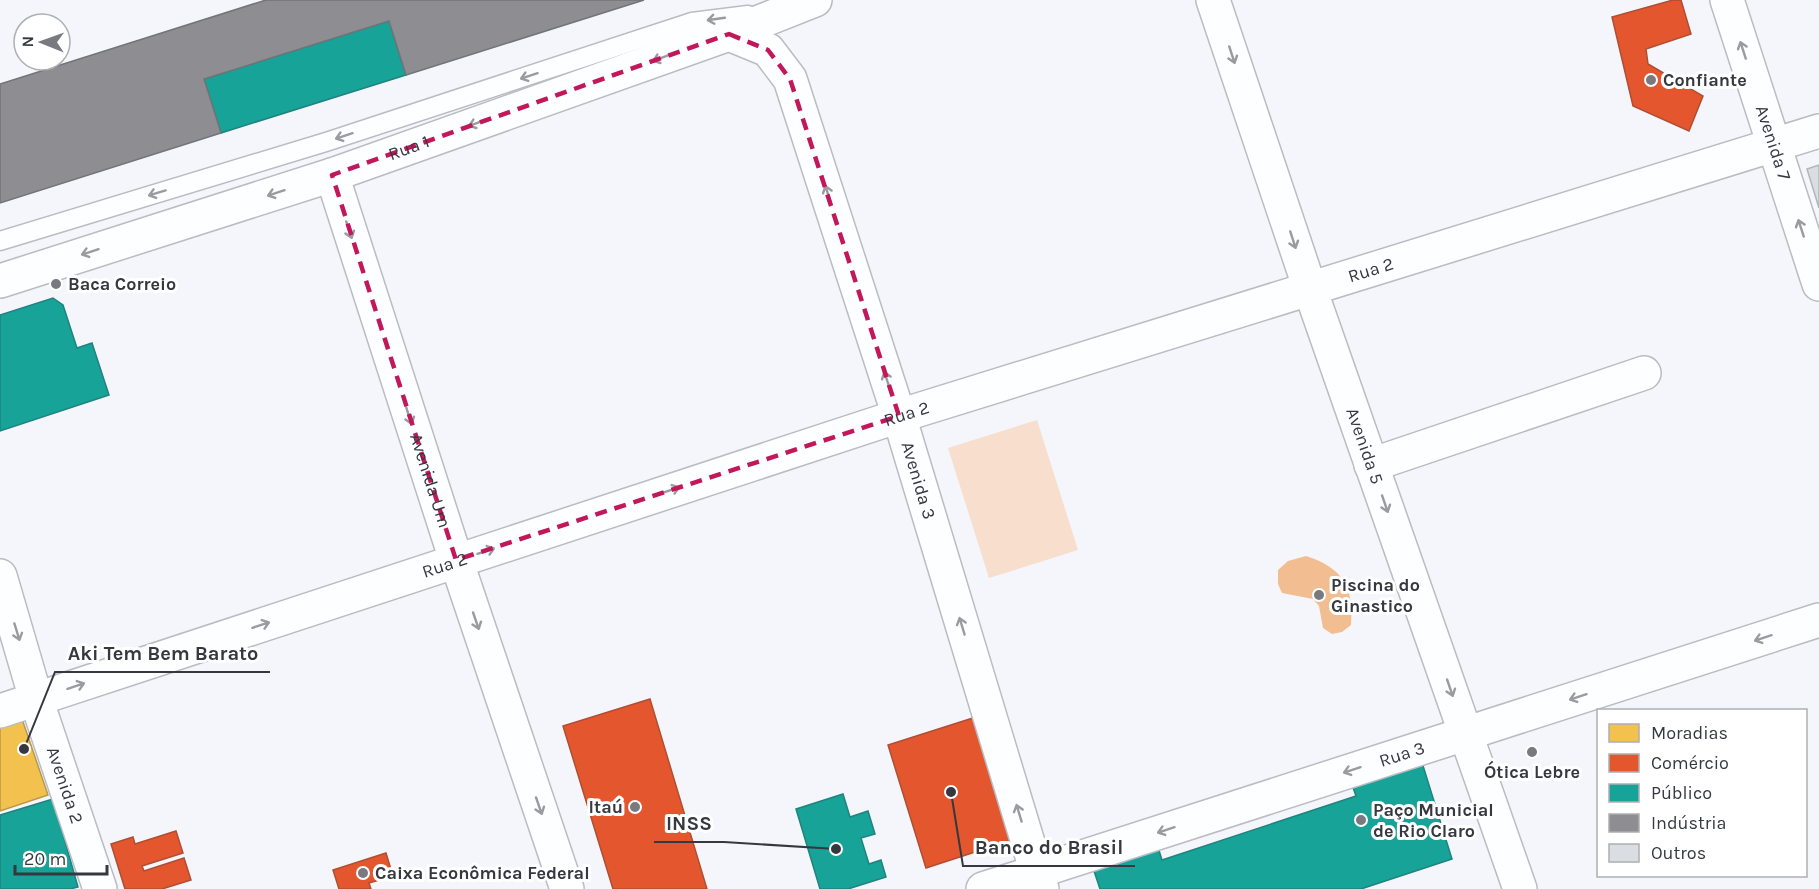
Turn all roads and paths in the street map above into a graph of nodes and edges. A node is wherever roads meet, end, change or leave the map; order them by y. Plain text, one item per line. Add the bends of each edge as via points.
1 (1213, 0) edge
2 (1727, 0) edge
3 (805, 4) edge
4 (729, 34) junction
5 (1819, 131) edge
6 (1774, 146) junction
7 (332, 175) junction
8 (0, 241) edge
9 (0, 281) edge
10 (1819, 284) edge
11 (1310, 289) junction
12 (1644, 373) dead end
13 (899, 416) junction
14 (1371, 465) junction
15 (456, 560) junction
16 (0, 576) edge
17 (1819, 620) edge
18 (36, 699) junction
19 (0, 711) edge
20 (1466, 733) junction
21 (1039, 880) edge
22 (100, 889) edge
23 (567, 889) edge
24 (983, 889) edge
25 (1520, 889) edge

1 -> 11 street, Avenida 5
6 -> 2 street, Avenida 7
3 - 4 street, Rua 1
3 -> 8 lane via 692,22 326,142
4 -> 7 street, Rua 1
13 -> 4 street, Avenida 3 via 790,79 768,50
5 - 6 street, Rua 2
10 -> 6 street, Avenida 7
6 - 11 street, Rua 2
7 -> 9 street, Rua 1
7 -> 15 street, Avenida Um
11 - 13 street, Rua 2
11 - 14 street, Avenida 5
12 - 14 street
15 -> 13 street, Rua 2
21 -> 13 street, Avenida 3
14 -> 20 street, Avenida 5
18 -> 15 street, Rua 2
15 -> 23 street, Avenida Um
16 -> 18 street, Avenida 2
17 -> 20 street, Rua 3
18 - 19 street, Rua 2
18 - 22 street, Avenida 2
20 -> 21 street, Rua 3
20 - 25 street, Avenida 5
21 - 24 street, Rua 3

